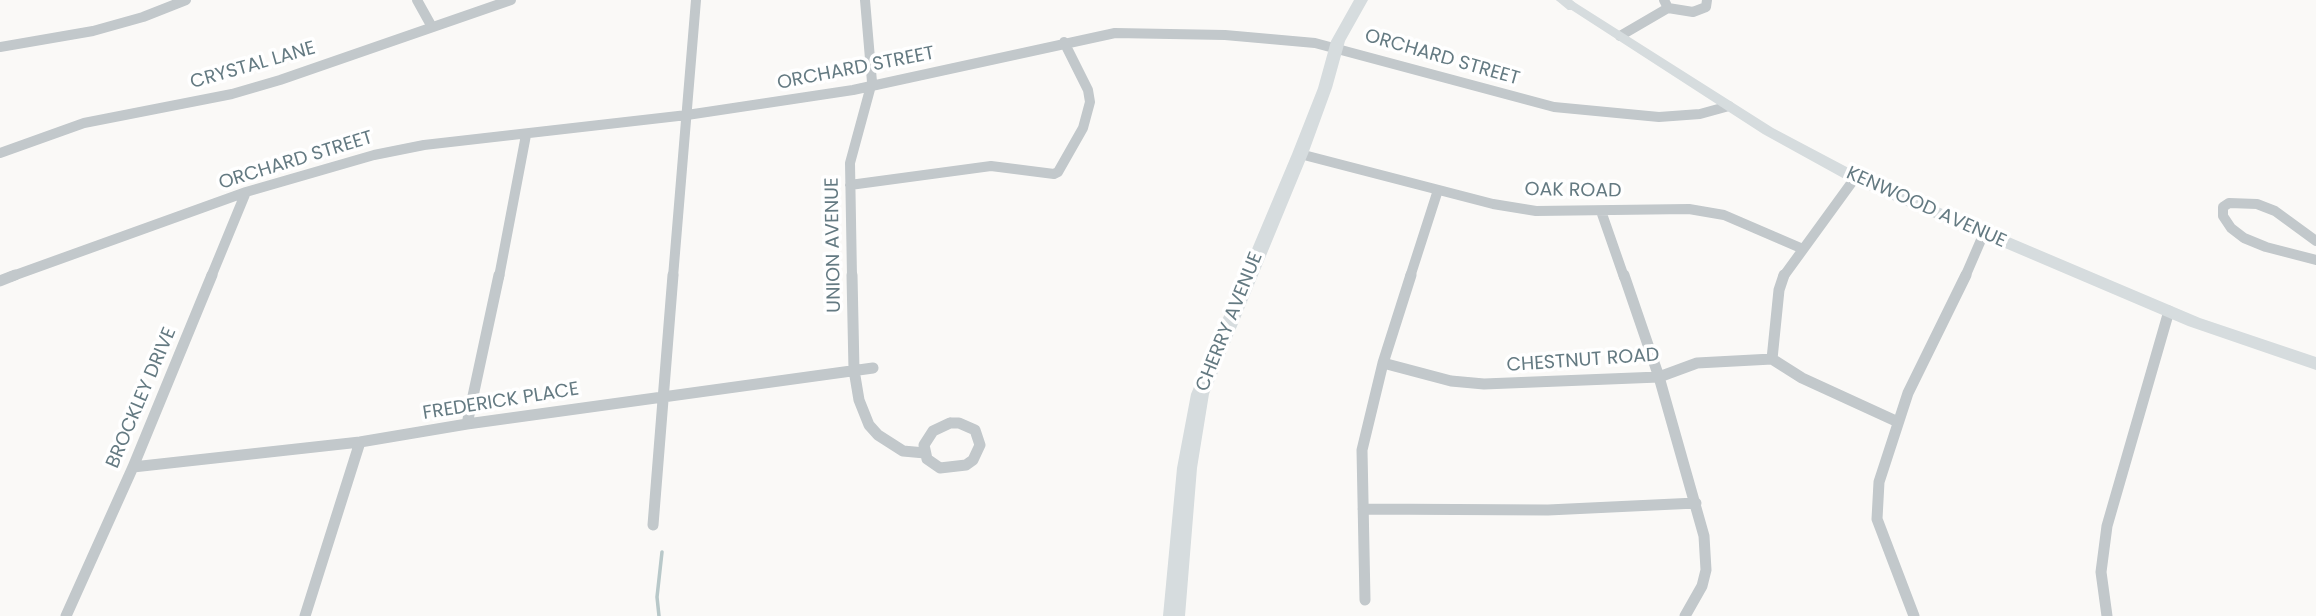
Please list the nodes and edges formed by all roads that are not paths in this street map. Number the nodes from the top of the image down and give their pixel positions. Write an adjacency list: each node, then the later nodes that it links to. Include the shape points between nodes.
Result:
1 (186, 0): 15 (street, via 93,31)
2 (417, 0): 11 (street)
3 (511, 0): 11 (street, CRYSTAL LANE)
4 (696, 0): 18 (street)
5 (865, 0): 16 (street, UNION AVENUE)
6 (1351, 0): 14 (main road, CHERRY AVENUE)
7 (1361, 0): 14 (main road, CHERRY AVENUE)
8 (1707, 0): 10 (street, via 1706,7 1697,12)
9 (1566, 2): 12 (main road, KENWOOD AVENUE)
10 (1666, 4): 12 (street)
11 (432, 27): 20 (street, CRYSTAL LANE, via 244,90 84,123)
12 (1620, 36): 17 (main road, KENWOOD AVENUE)
13 (1063, 42): 14 (street, ORCHARD STREET, via 1115,33 1149,33); 16 (street, ORCHARD STREET); 23 (street, via 1090,102 1060,170 1054,174 991,166)
14 (1337, 44): 17 (street, ORCHARD STREET, via 1554,107 1659,117); 21 (main road, CHERRY AVENUE)
15 (0, 47)
16 (870, 87): 18 (street, ORCHARD STREET); 23 (street, UNION AVENUE, via 853,147)
17 (1729, 106): 22 (main road, KENWOOD AVENUE)
18 (687, 115): 19 (street, ORCHARD STREET); 39 (street)
19 (526, 135): 25 (street, ORCHARD STREET, via 374,155); 41 (street)
20 (0, 153)
21 (1300, 154): 24 (street, OAK ROAD); 51 (main road, CHERRY AVENUE, via 1200,394 1187,468)
22 (1855, 178): 27 (main road, KENWOOD AVENUE); 29 (street)
23 (850, 185): 37 (street, UNION AVENUE)
24 (1438, 190): 26 (street, OAK ROAD, via 1536,211); 34 (street)
25 (246, 192): 31 (street, ORCHARD STREET); 44 (street, BROCKLEY DRIVE)
26 (1601, 211): 29 (street, OAK ROAD, via 1689,208 1724,215); 38 (street)
27 (1984, 233): 32 (main road, KENWOOD AVENUE); 40 (street)
28 (2316, 241): 30 (street, via 2275,211 2257,204 2223,207 2231,228 2244,237)
29 (1803, 249): 33 (street, via 1779,290)
30 (2316, 260)
31 (0, 281)
32 (2169, 311): 35 (main road, KENWOOD AVENUE); 54 (street, via 2107,526 2101,572)
33 (1772, 359): 38 (street, CHESTNUT ROAD, via 1697,363); 40 (street, via 1802,378)
34 (1382, 363): 38 (street, CHESTNUT ROAD, via 1451,381 1484,384); 46 (street, via 1362,450)
35 (2316, 364)
36 (873, 368): 37 (street, FREDERICK PLACE)
37 (854, 370): 39 (street, FREDERICK PLACE); 43 (street, UNION AVENUE, via 869,425 903,451)
38 (1659, 377): 45 (street)
39 (662, 396): 41 (street, FREDERICK PLACE); 47 (street)
40 (1898, 422): 53 (street, via 1878,482 1877,519)
41 (467, 424): 42 (street, FREDERICK PLACE)
42 (360, 442): 44 (street, FREDERICK PLACE); 50 (street)
43 (925, 453): 43 (street, UNION AVENUE, via 933,465 956,469 973,460 979,437 959,423 941,426 927,438)
44 (133, 467): 49 (street, BROCKLEY DRIVE)
45 (1696, 503): 46 (street, via 1548,510); 52 (street, via 1706,570)
46 (1363, 509): 48 (street)
47 (653, 525)
48 (1366, 600)
49 (66, 616)
50 (305, 616)
51 (1174, 616)
52 (1685, 616)
53 (1914, 616)
54 (2107, 616)

